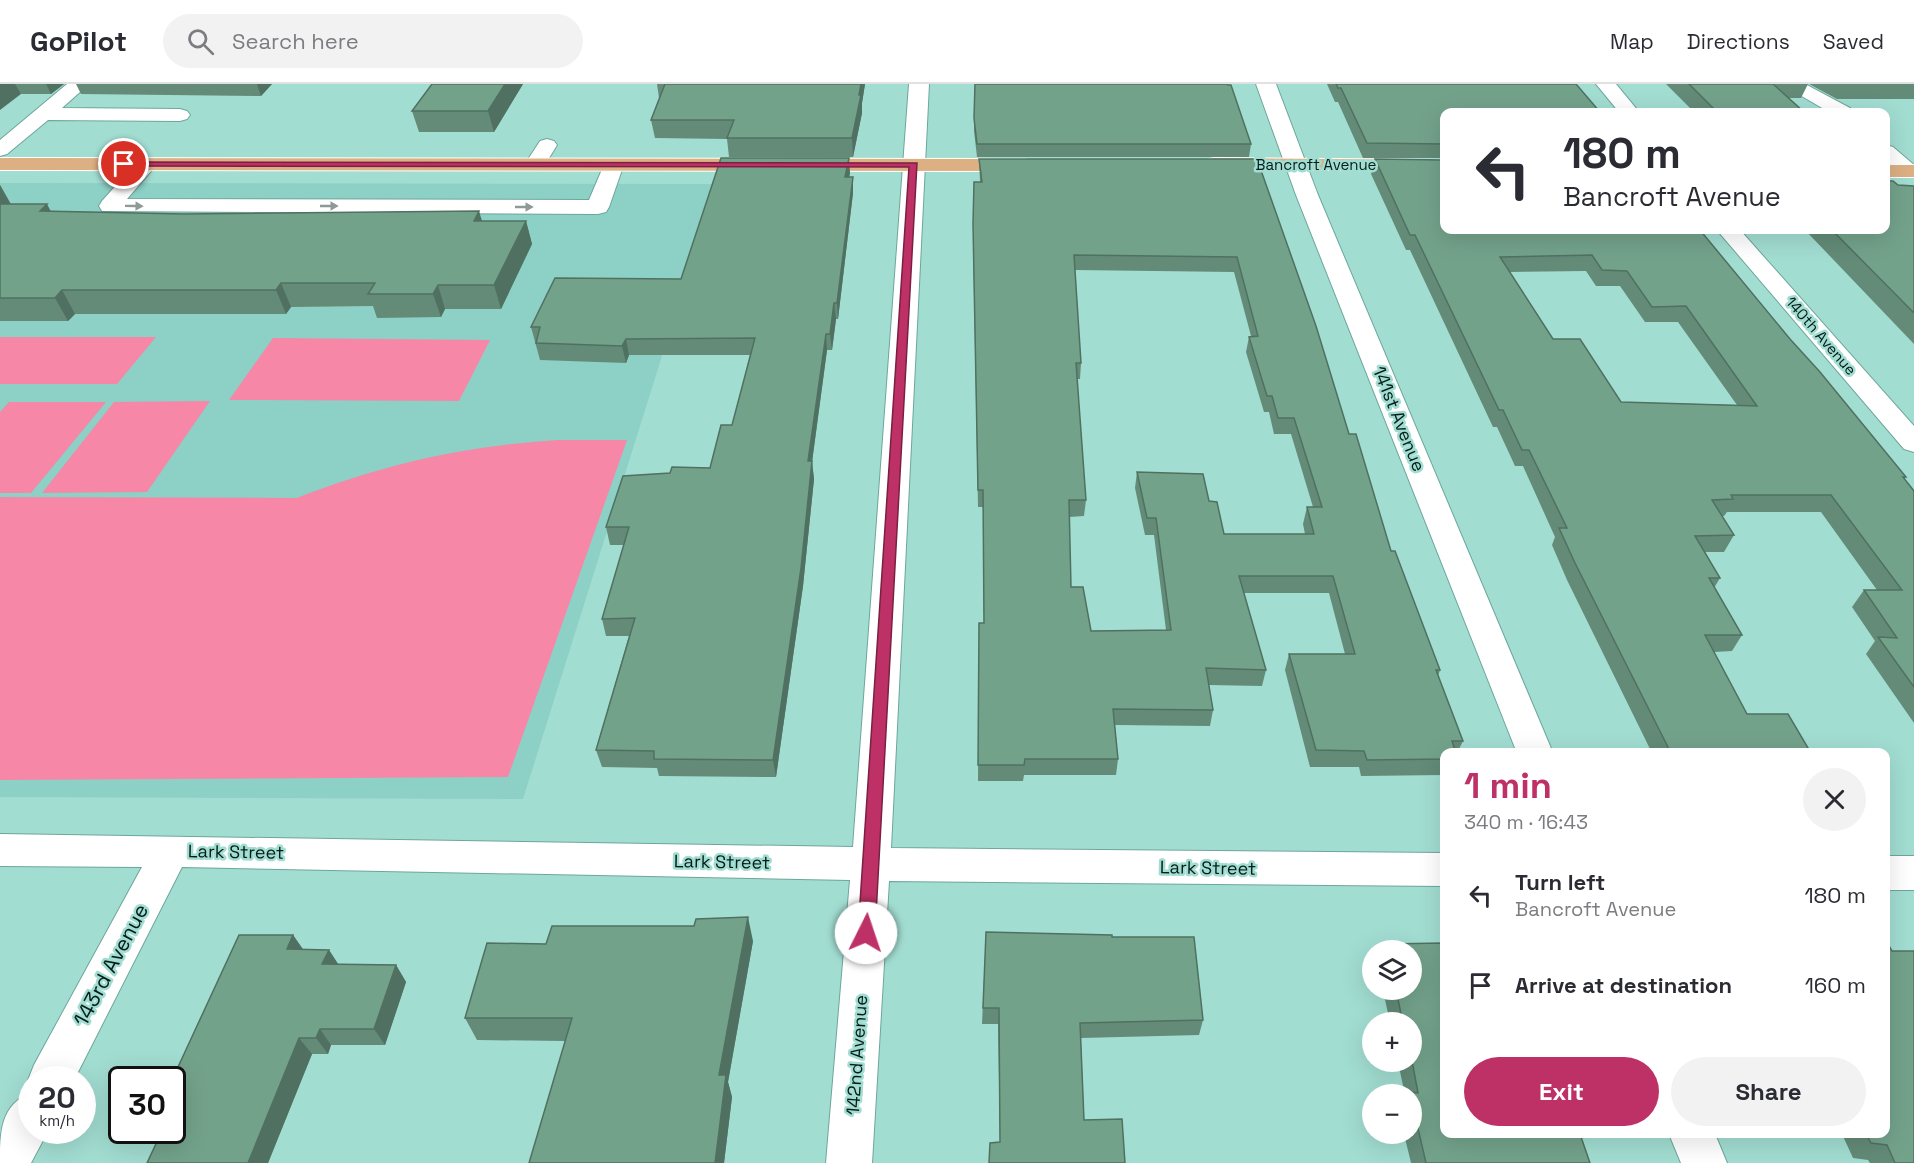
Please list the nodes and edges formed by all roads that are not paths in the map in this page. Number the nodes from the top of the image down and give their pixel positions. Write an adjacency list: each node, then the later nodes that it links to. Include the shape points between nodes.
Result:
1 (79, 84): 8 (street)
2 (919, 84): 19 (street, 142nd Avenue)
3 (1266, 84): 18 (street, 141st Avenue)
4 (1606, 84): 6 (street)
5 (1791, 84): 7 (street)
6 (1626, 108)
7 (1836, 108)
8 (47, 110): 9 (street); 11 (street)
9 (180, 115)
10 (547, 145): 15 (street)
11 (0, 150)
12 (1890, 154): 23 (street)
13 (0, 164): 14 (main road)
14 (146, 164): 15 (main road); 16 (street, one-way to 16, via 110,206 598,207)
15 (536, 164): 16 (main road)
16 (613, 164): 19 (main road)
17 (1196, 164): 18 (main road, Bancroft Avenue)
18 (1295, 164): 21 (main road, Bancroft Avenue); 26 (street, 141st Avenue)
19 (914, 165): 20 (main road); 29 (street, 142nd Avenue)
20 (1045, 165)
21 (1440, 166)
22 (1890, 171): 23 (main road)
23 (1911, 171)
24 (1732, 234): 25 (street, 140th Avenue)
25 (1914, 442)
26 (1533, 748)
27 (0, 850): 28 (street, Lark Street)
28 (171, 850): 29 (street, Lark Street); 33 (street, 143rd Avenue)
29 (871, 864): 30 (street, Lark Street); 37 (street, 142nd Avenue)
30 (1440, 870)
31 (1890, 873): 32 (street)
32 (1914, 873)
33 (57, 1066)
34 (1694, 1138): 38 (street)
35 (18, 1140): 36 (street)
36 (6, 1163)
37 (849, 1163)
38 (1704, 1163)

